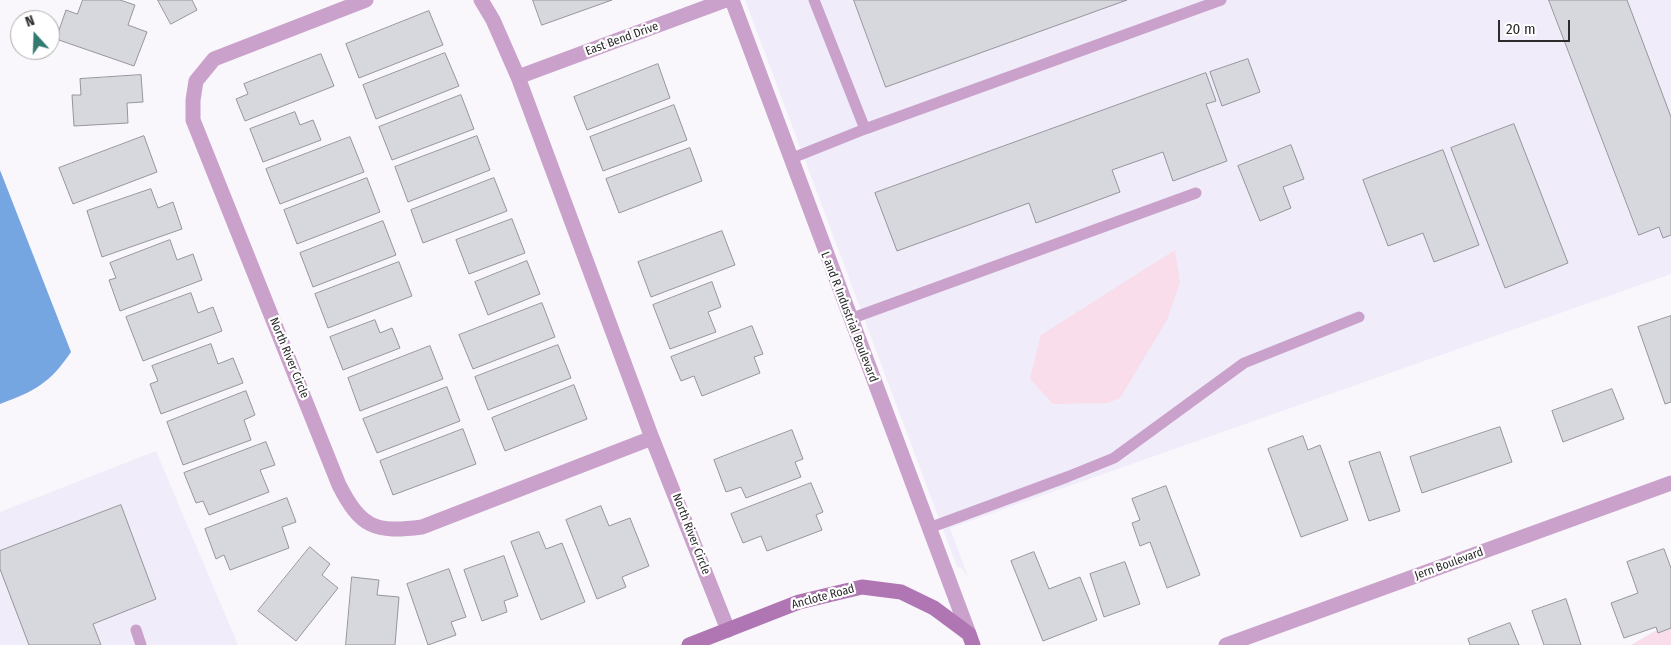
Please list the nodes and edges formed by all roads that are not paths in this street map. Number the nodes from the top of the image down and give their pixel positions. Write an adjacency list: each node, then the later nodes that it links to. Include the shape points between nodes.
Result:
1 (366, 0): 13 (street, North River Circle, via 214,59 196,81 193,100 193,120 339,485 352,510 372,526 392,531 422,527)
2 (481, 0): 7 (street, North River Circle)
3 (726, 0): 7 (street, East Bend Drive)
4 (732, 0): 9 (street, L and R Industrial Boulevard)
5 (814, 0): 8 (lane)
6 (1221, 0): 8 (lane)
7 (518, 77): 13 (street, North River Circle)
8 (865, 129): 9 (lane)
9 (790, 159): 12 (street, L and R Industrial Boulevard)
10 (1196, 193): 12 (lane)
11 (1358, 317): 15 (lane, via 1244,363 1114,458)
12 (850, 319): 15 (street, L and R Industrial Boulevard)
13 (652, 438): 17 (street, North River Circle)
14 (1671, 483): 21 (street, Jern Boulevard)
15 (928, 528): 18 (street, L and R Industrial Boulevard)
16 (136, 630): 19 (lane)
17 (728, 630): 18 (street, Anclote Road, via 799,602 862,587 902,592 934,608); 20 (street, Anclote Road)
18 (971, 640)
19 (141, 645)
20 (689, 645)
21 (1226, 645)

